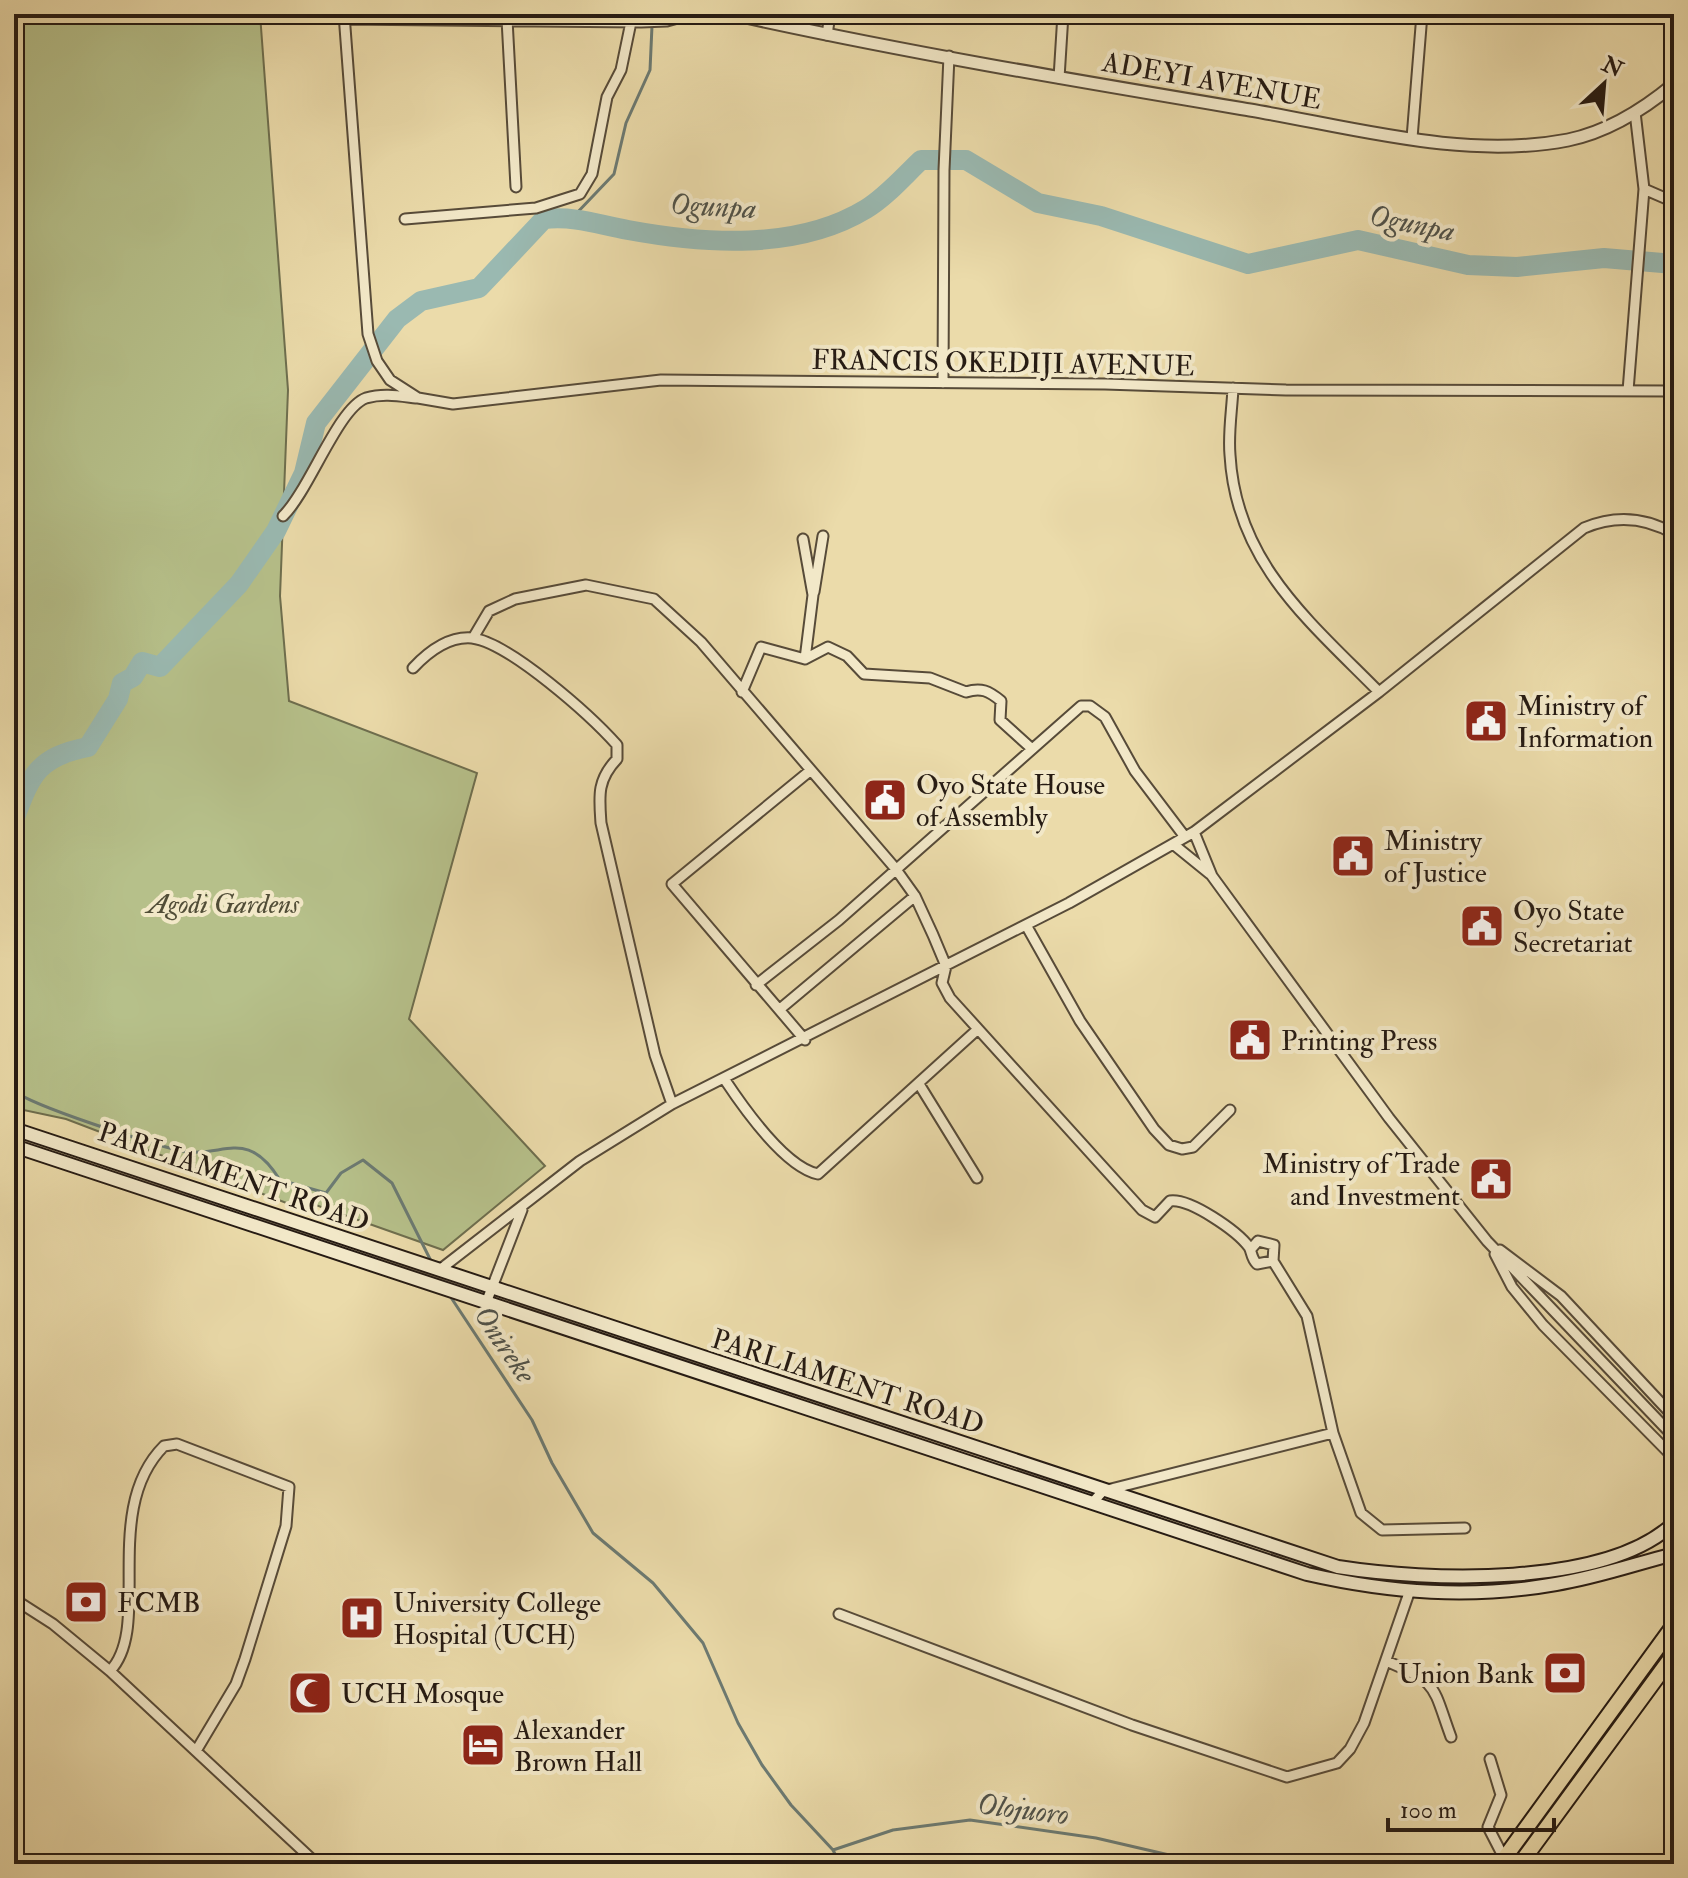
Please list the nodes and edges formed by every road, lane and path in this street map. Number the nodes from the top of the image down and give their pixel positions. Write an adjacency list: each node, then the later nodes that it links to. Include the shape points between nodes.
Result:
1 (692, 14): 9 (street)
2 (707, 14): 3 (street)
3 (732, 14): 10 (street, ADEYI AVENUE)
4 (830, 14): 10 (street)
5 (1063, 14): 12 (street)
6 (1422, 14): 15 (street)
7 (344, 16): 8 (street); 24 (street, FRANCIS OKEDIJI AVENUE, via 368,334 390,380)
8 (507, 19): 9 (street); 16 (street)
9 (636, 22): 19 (street, via 607,97 592,174 580,194 536,208)
10 (827, 35): 11 (street, ADEYI AVENUE)
11 (949, 56): 12 (street, ADEYI AVENUE); 20 (street)
12 (1059, 78): 15 (street, ADEYI AVENUE)
13 (1674, 84): 14 (street, ADEYI AVENUE)
14 (1635, 112): 15 (street, ADEYI AVENUE, via 1568,140 1495,146); 17 (street)
15 (1412, 138)
16 (516, 187)
17 (1644, 189): 18 (street); 22 (street)
18 (1674, 202)
19 (405, 219)
20 (943, 383): 21 (street, FRANCIS OKEDIJI AVENUE); 24 (street, FRANCIS OKEDIJI AVENUE, via 661,380 453,404)
21 (1233, 388): 22 (street, FRANCIS OKEDIJI AVENUE); 34 (street, via 1230,456 1240,513 1257,557 1289,600)
22 (1628, 391): 23 (street, FRANCIS OKEDIJI AVENUE)
23 (1674, 391)
24 (418, 398): 25 (street, via 362,399 339,425 295,505)
25 (283, 516)
26 (1674, 534): 34 (street, via 1647,521 1624,519 1584,528)
27 (823, 536): 29 (street)
28 (803, 539): 29 (street)
29 (813, 595): 31 (street)
30 (473, 638): 32 (street, via 428,652); 33 (street, via 489,611 500,604 586,585 620,590 654,599 701,642); 50 (street, via 541,676 617,745 617,759 598,789 601,823 655,1055)
31 (805, 659): 33 (street, via 761,647); 35 (street, via 828,647 847,656 864,674 905,674 966,692 989,691 1001,701 1000,720)
32 (413, 668)
33 (742, 692): 36 (street)
34 (1379, 692): 37 (street)
35 (1031, 748): 37 (street, via 1081,706 1090,706 1105,717 1135,771); 39 (street)
36 (811, 770): 39 (street); 44 (street, via 672,884)
37 (1189, 834): 38 (street); 40 (street)
38 (1173, 844): 40 (street); 42 (street)
39 (895, 868): 41 (street); 44 (street)
40 (1212, 876): 56 (street, via 1380,1106)
41 (915, 896): 43 (street); 45 (street)
42 (1026, 925): 43 (street); 51 (street, via 1080,1021 1161,1138 1182,1149 1193,1147)
43 (946, 966): 46 (street, via 946,991); 47 (street)
44 (756, 985): 45 (street)
45 (780, 1009): 47 (street)
46 (978, 1029): 49 (street); 57 (street, via 1146,1214 1160,1215 1170,1201 1179,1200 1208,1214)
47 (805, 1040): 48 (street)
48 (725, 1080): 49 (street, via 776,1144 818,1174); 50 (street)
49 (919, 1084): 54 (street)
50 (672, 1104): 55 (street, via 580,1161)
51 (1230, 1110)
52 (14, 1129): 59 (main road, PARLIAMENT ROAD)
53 (14, 1146): 61 (main road, PARLIAMENT ROAD)
54 (977, 1178)
55 (524, 1207): 59 (street); 60 (street)
56 (1487, 1241): 62 (street, via 1561,1296); 64 (street); 65 (street, via 1524,1304)
57 (1251, 1249): 58 (street, via 1257,1264); 58 (street, via 1258,1241 1270,1241 1276,1250)
58 (1273, 1261): 63 (street, via 1307,1316)
59 (437, 1269): 60 (main road, PARLIAMENT ROAD)
60 (491, 1287): 61 (street); 66 (main road, PARLIAMENT ROAD)
61 (486, 1303): 67 (main road, PARLIAMENT ROAD)
62 (1674, 1417)
63 (1333, 1433): 66 (street); 69 (street, via 1361,1513 1370,1522 1382,1530)
64 (1674, 1437)
65 (1674, 1458)
66 (1103, 1491): 67 (street); 68 (main road, PARLIAMENT ROAD, via 1338,1567 1431,1578 1517,1575 1593,1560 1651,1541)
67 (1093, 1502): 71 (main road, PARLIAMENT ROAD, via 1307,1574)
68 (1674, 1523)
69 (1465, 1528)
70 (1674, 1554): 71 (main road, PARLIAMENT ROAD, via 1559,1584)
71 (1409, 1593): 76 (street)
72 (14, 1599): 77 (street)
73 (839, 1614): 76 (street, via 1132,1725 1287,1777 1337,1763 1350,1749)
74 (1674, 1625): 81 (highway)
75 (1674, 1654): 83 (highway)
76 (1386, 1661): 78 (street, via 1432,1685)
77 (110, 1671): 79 (street); 79 (street, via 119,1662 126,1630 134,1498 158,1452 177,1444 289,1487 286,1526 245,1659)
78 (1451, 1737)
79 (196, 1751): 82 (street)
80 (1490, 1759): 81 (street, via 1501,1795 1488,1827)
81 (1502, 1861)
82 (317, 1864)
83 (1520, 1864)

